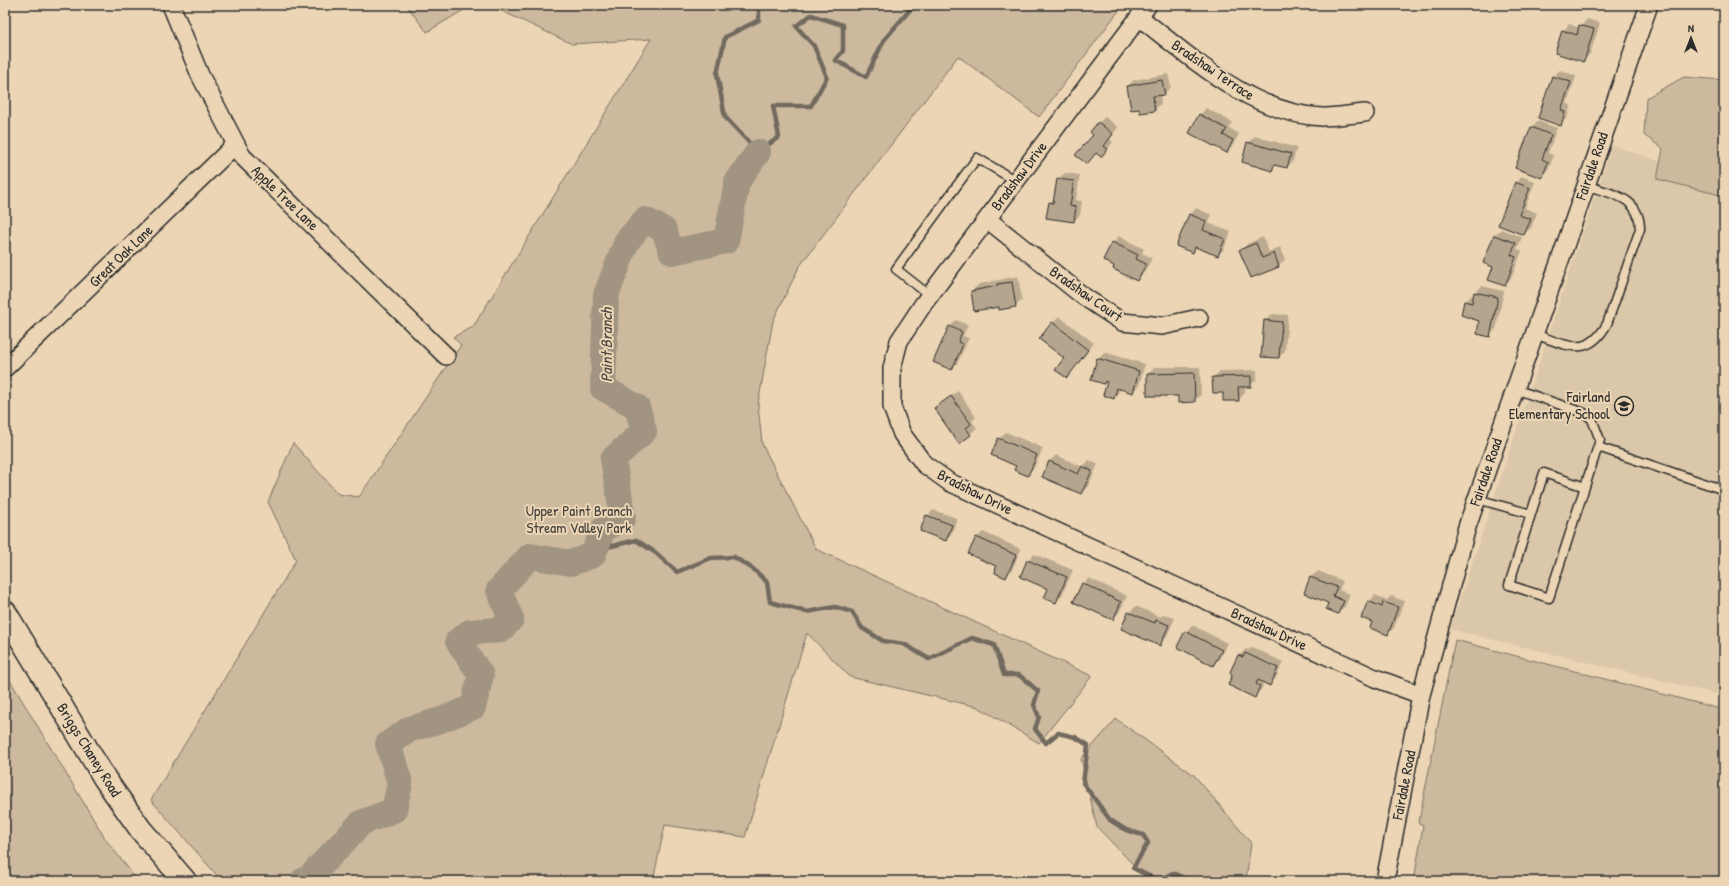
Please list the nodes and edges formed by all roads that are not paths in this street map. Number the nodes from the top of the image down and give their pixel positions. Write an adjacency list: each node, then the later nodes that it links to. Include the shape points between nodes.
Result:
1 (171, 5): 5 (street, Apple Tree Lane, via 200,75)
2 (1648, 5): 7 (street, Fairdale Road)
3 (1144, 11): 4 (street, Bradshaw Terrace, via 1215,75 1256,100 1281,109 1322,117); 6 (street, Bradshaw Drive)
4 (1365, 113)
5 (236, 144): 12 (street, Apple Tree Lane, via 242,156); 13 (street, Great Oak Lane)
6 (1016, 181): 8 (street, Bradshaw Drive); 9 (lane, via 978,158 896,269)
7 (1585, 185): 11 (street, Fairdale Road); 11 (lane, via 1629,201 1640,218 1640,229 1607,324 1593,343 1583,347 1576,346)
8 (987, 219): 9 (street, Bradshaw Drive); 10 (street, Bradshaw Court, via 1083,296 1122,322 1162,326)
9 (929, 295): 21 (street, Bradshaw Drive, via 899,341 892,368 892,407 902,434 924,464 949,482 1375,678)
10 (1200, 318)
11 (1534, 334): 14 (street, Fairdale Road)
12 (446, 356)
13 (5, 368)
14 (1515, 389): 15 (lane, via 1584,413 1592,419 1600,440); 18 (street, Fairdale Road)
15 (1598, 446): 16 (lane); 17 (lane)
16 (1585, 487): 19 (lane, via 1544,473); 19 (lane, via 1549,598 1508,585)
17 (1724, 490)
18 (1477, 499): 19 (lane); 21 (street, Fairdale Road)
19 (1531, 514)
20 (5, 612): 22 (main road, Briggs Chaney Road, via 105,779 141,830)
21 (1421, 695): 23 (street, Fairdale Road)
22 (185, 881)
23 (1385, 881)

